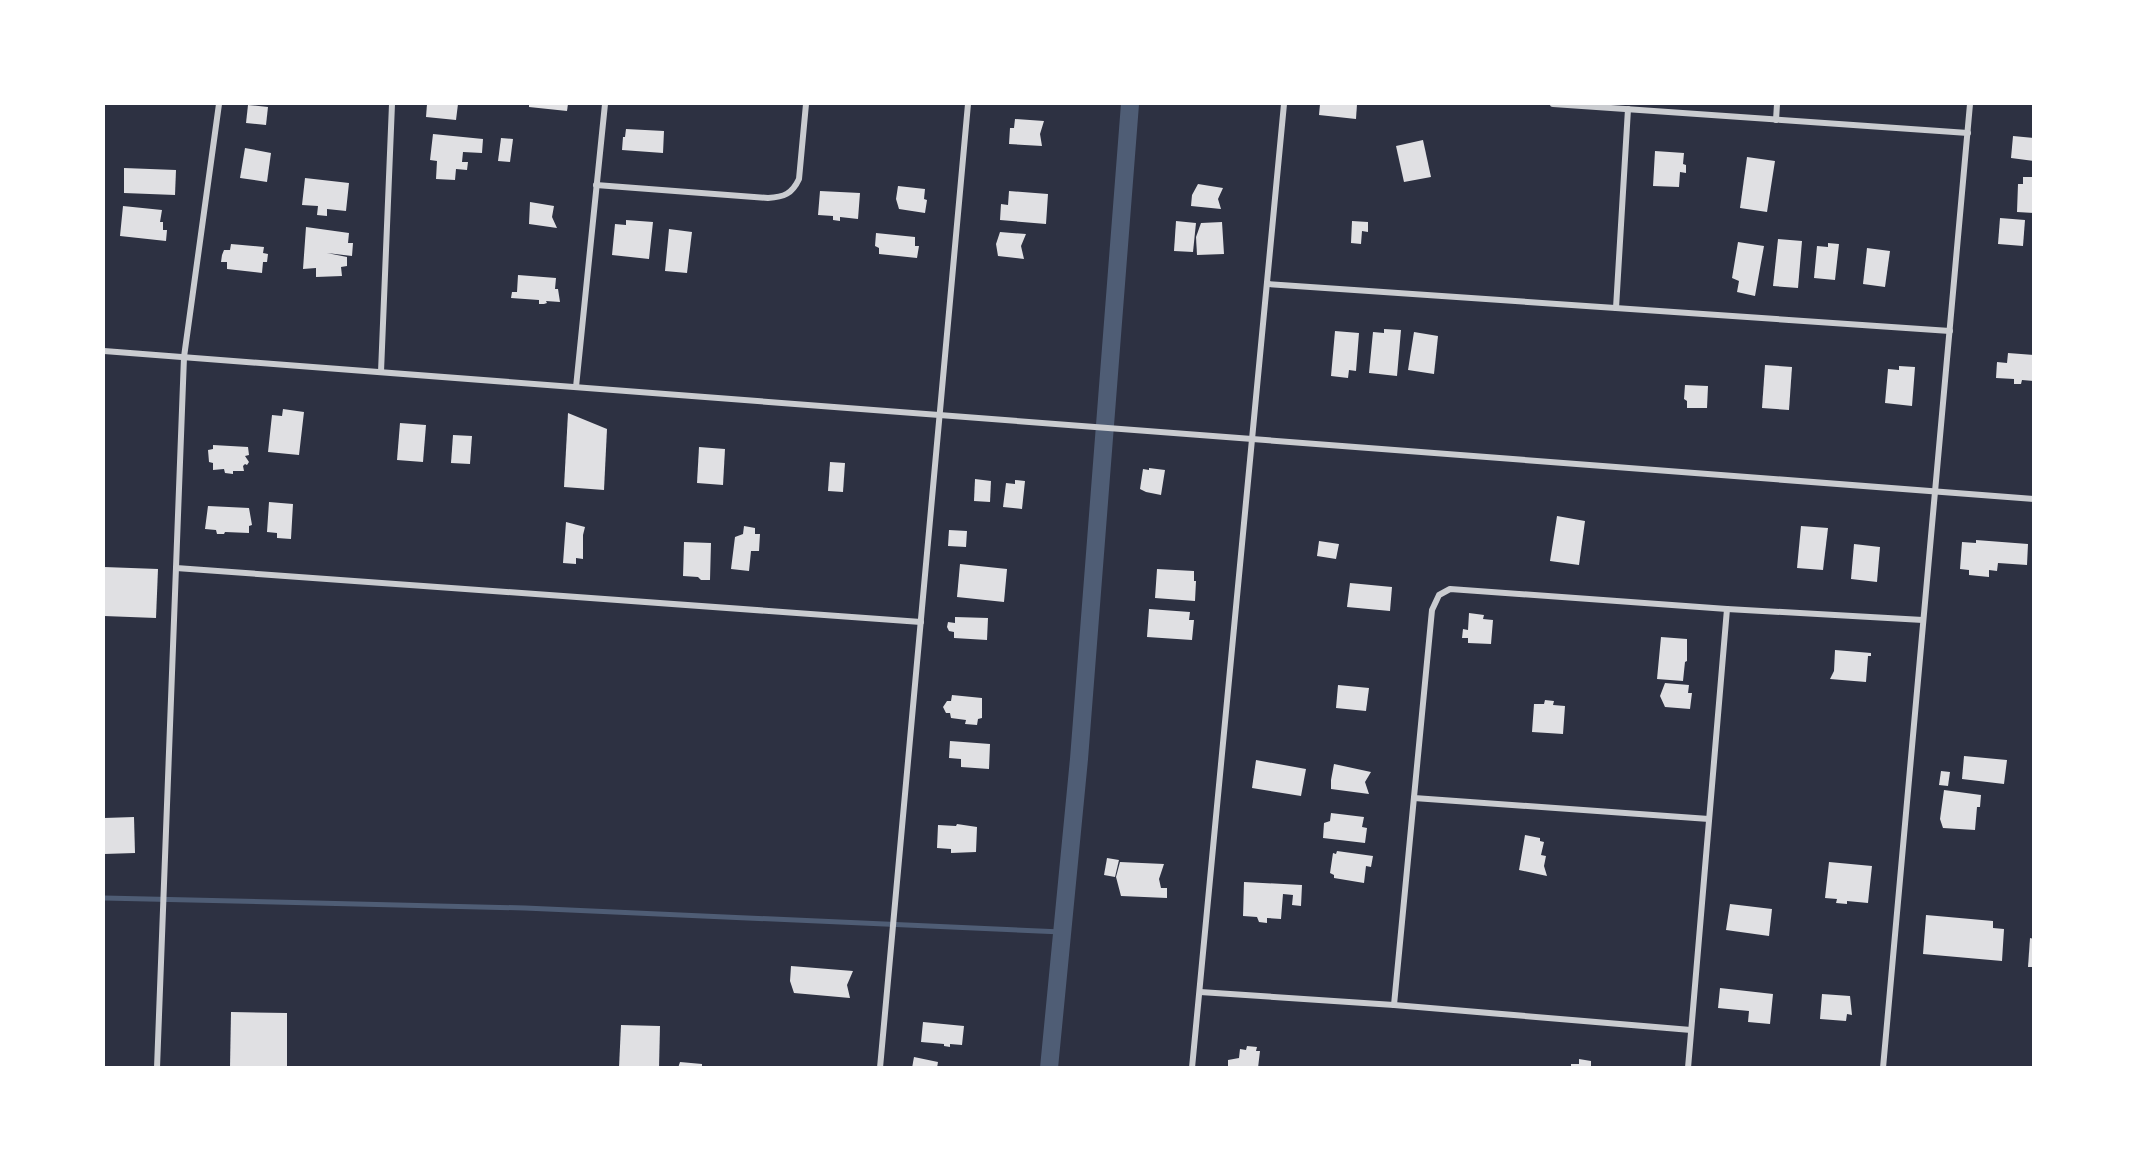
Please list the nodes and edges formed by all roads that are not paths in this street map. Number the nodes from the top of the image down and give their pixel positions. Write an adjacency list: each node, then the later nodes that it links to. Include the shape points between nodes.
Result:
1 (219, 104): 18 (street)
2 (392, 104): 19 (street)
3 (605, 104): 13 (street)
4 (806, 104): 13 (street, via 799,179 787,195 768,198)
5 (969, 104): 21 (street)
6 (1284, 104): 14 (street)
7 (1553, 104): 10 (street)
8 (1777, 104): 11 (street)
9 (1970, 104): 12 (street)
10 (1628, 109): 11 (street); 15 (street)
11 (1776, 120): 12 (street)
12 (1968, 134): 16 (street)
13 (596, 185): 20 (street)
14 (1267, 284): 15 (street); 22 (street)
15 (1616, 308): 16 (street)
16 (1950, 331): 23 (street)
17 (104, 351): 18 (street)
18 (184, 357): 19 (street); 25 (street)
19 (381, 372): 20 (street)
20 (576, 387): 21 (street)
21 (940, 417): 22 (street); 28 (street)
22 (1252, 440): 23 (street); 31 (street)
23 (1935, 492): 24 (street); 27 (street)
24 (2034, 499)
25 (176, 568): 28 (street); 34 (street)
26 (1727, 609): 27 (street); 29 (street, via 1450,589 1439,595 1432,610); 30 (street)
27 (1923, 620): 38 (street)
28 (921, 622): 35 (street)
29 (1414, 798): 30 (street); 32 (street)
30 (1709, 819): 33 (street)
31 (1200, 992): 32 (street); 36 (street)
32 (1394, 1005): 33 (street)
33 (1691, 1030): 37 (street)
34 (157, 1068)
35 (880, 1068)
36 (1192, 1068)
37 (1688, 1068)
38 (1883, 1068)

